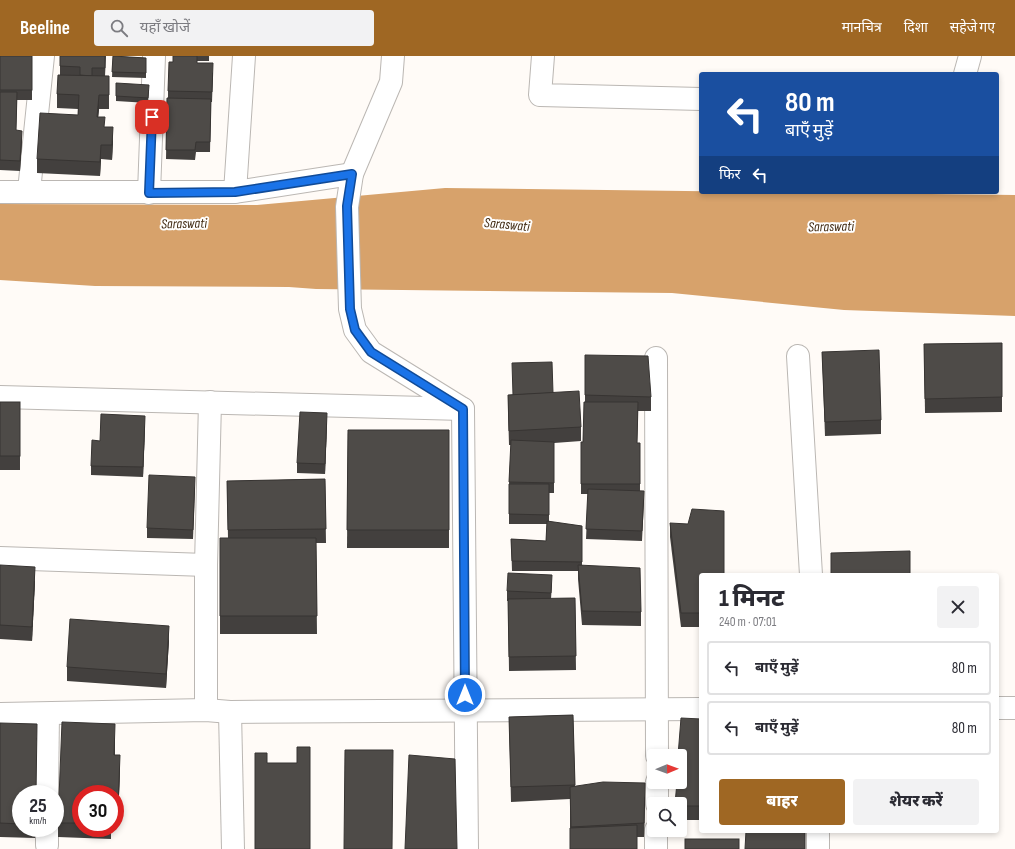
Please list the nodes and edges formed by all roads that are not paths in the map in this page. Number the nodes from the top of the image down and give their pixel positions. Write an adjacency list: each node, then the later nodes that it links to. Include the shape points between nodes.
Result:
1 (43, 56): 10 (street)
2 (154, 56): 13 (street)
3 (244, 56): 12 (street)
4 (393, 56): 9 (street, via 390,82)
5 (543, 56): 8 (street, via 540,96)
6 (970, 56): 7 (street)
7 (966, 72)
8 (699, 99)
9 (352, 174): 12 (street); 18 (street, via 347,206 350,309 355,330 371,352)
10 (29, 191): 11 (street); 13 (street)
11 (0, 192)
12 (235, 192): 13 (street)
13 (149, 193)
14 (798, 356): 21 (street)
15 (656, 358): 24 (street)
16 (0, 397): 17 (street)
17 (210, 402): 18 (street); 20 (street)
18 (463, 409): 27 (street)
19 (0, 558): 20 (street)
20 (206, 565): 26 (street)
21 (811, 573)
22 (999, 708): 23 (street)
23 (1015, 708)
24 (657, 709): 25 (street); 27 (street); 31 (street)
25 (699, 709)
26 (206, 710): 28 (street); 30 (street)
27 (466, 711): 28 (street); 36 (street)
28 (230, 712): 35 (street)
29 (0, 714): 30 (street)
30 (48, 714): 32 (street)
31 (657, 749)
32 (47, 785)
33 (818, 833): 38 (street)
34 (656, 837): 37 (street)
35 (232, 849)
36 (466, 849)
37 (656, 849)
38 (818, 849)

